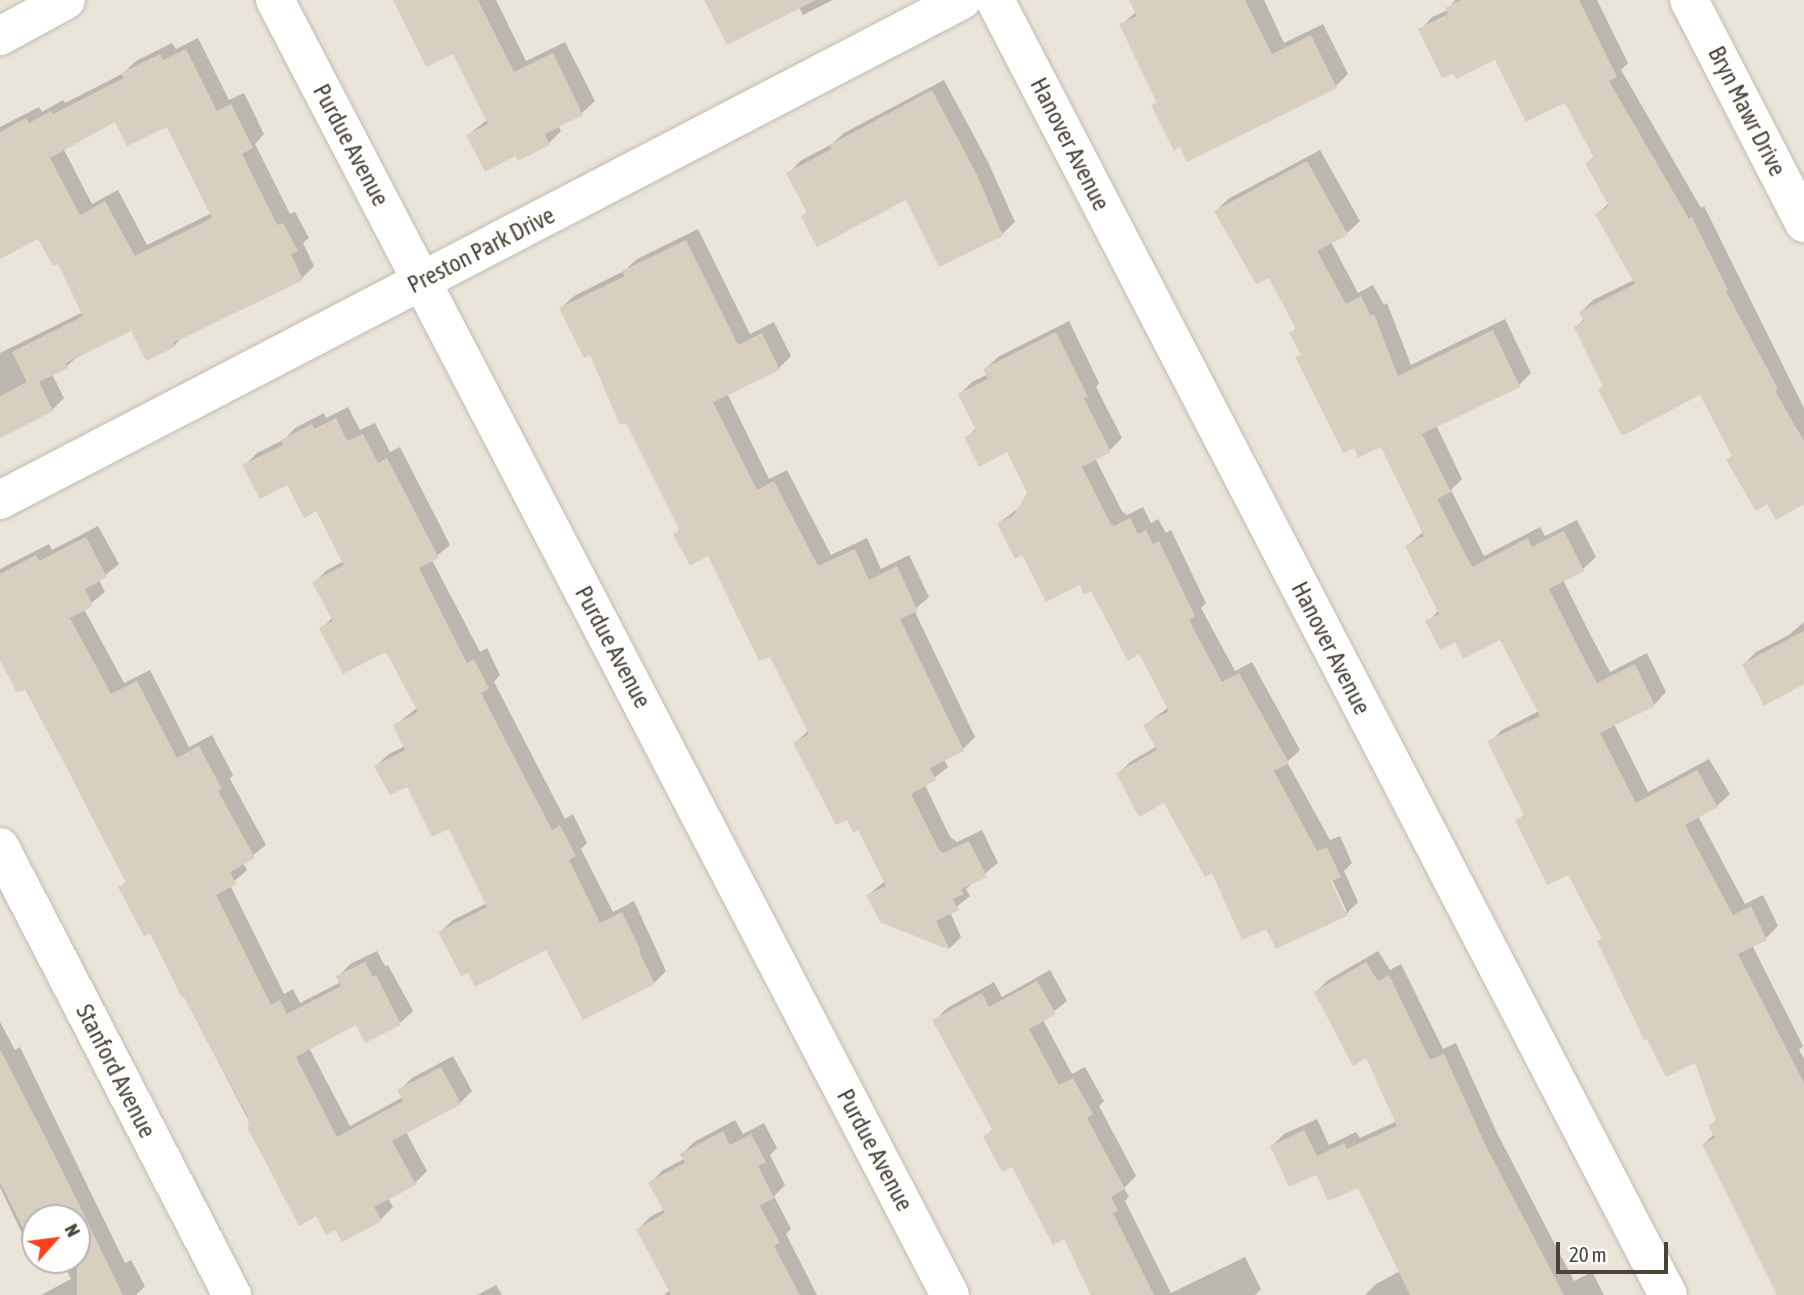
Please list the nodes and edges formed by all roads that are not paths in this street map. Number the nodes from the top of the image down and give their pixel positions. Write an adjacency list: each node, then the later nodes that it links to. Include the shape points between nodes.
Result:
1 (66, 0): 6 (street)
2 (275, 0): 8 (street, Purdue Avenue)
3 (962, 0): 8 (street, Preston Park Drive)
4 (995, 0): 13 (street, Hanover Avenue)
5 (1689, 0): 7 (street, Bryn Mawr Drive)
6 (0, 36)
7 (1804, 223)
8 (421, 280): 9 (street, Preston Park Drive); 12 (street, Purdue Avenue)
9 (0, 500)
10 (0, 847): 11 (street, Stanford Avenue)
11 (232, 1295)
12 (950, 1295)
13 (1668, 1295)

